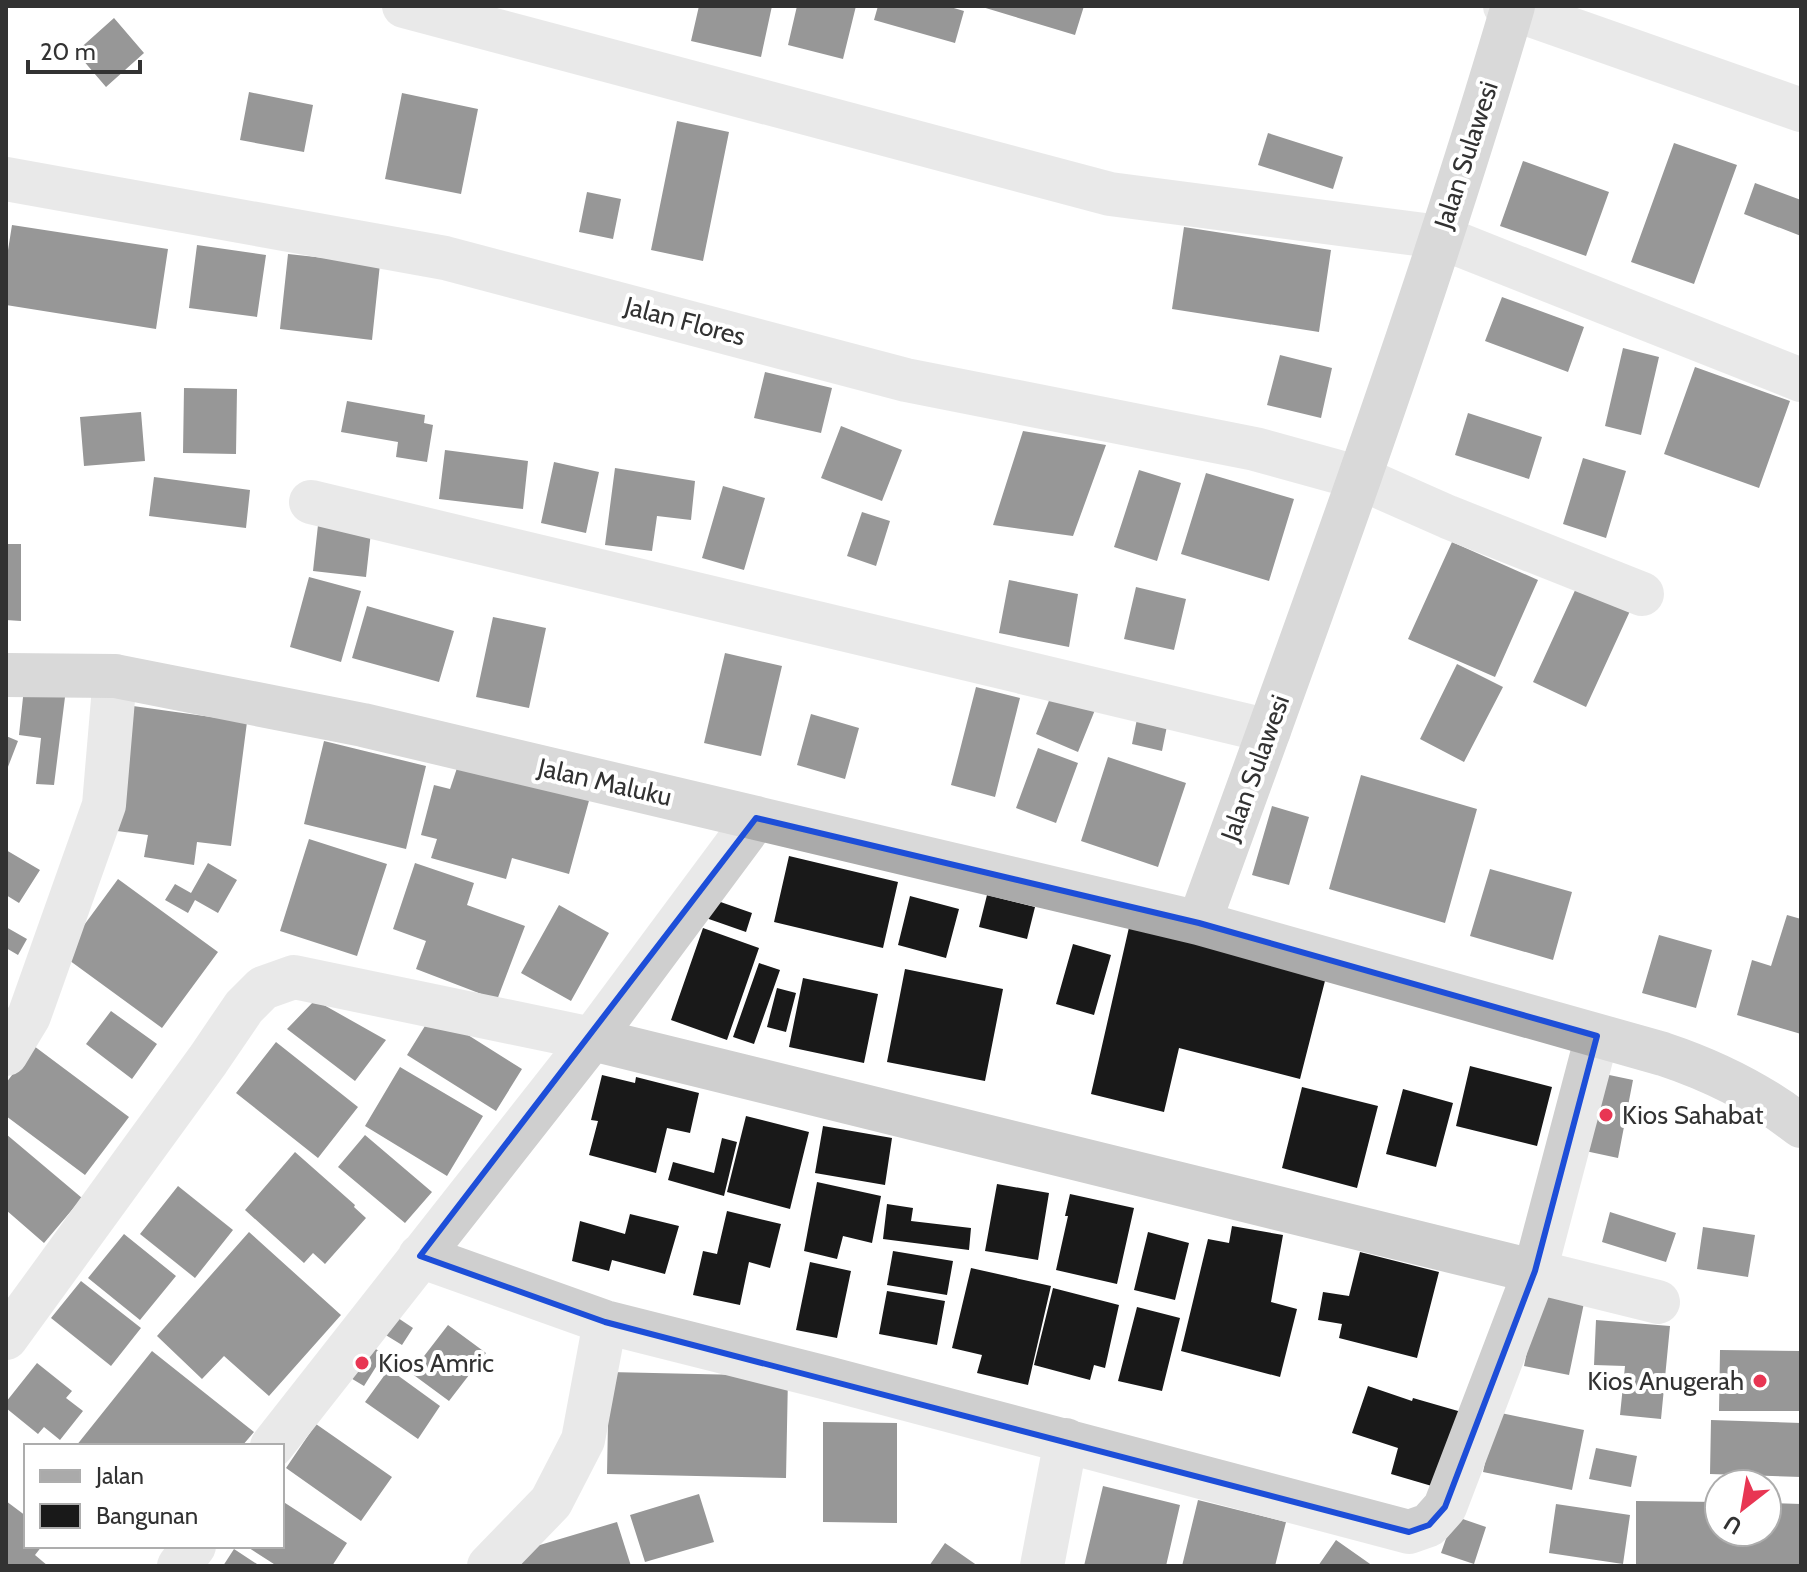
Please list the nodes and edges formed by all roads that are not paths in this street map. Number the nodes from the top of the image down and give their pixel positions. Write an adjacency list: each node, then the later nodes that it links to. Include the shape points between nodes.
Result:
1 (414, 7): 5 (street, via 1110,194)
2 (1510, 7): 3 (street); 5 (main road, Jalan Sulawesi)
3 (1801, 110)
4 (6, 179): 7 (street, Jalan Flores, via 445,258 906,380 1255,449)
5 (1440, 237): 6 (street); 7 (main road, Jalan Sulawesi)
6 (1801, 380)
7 (1360, 478): 9 (street, Jalan Flores); 12 (main road, Jalan Sulawesi)
8 (311, 502): 12 (street)
9 (1642, 594)
10 (6, 675): 11 (main road, Jalan Maluku)
11 (115, 676): 13 (main road, Jalan Maluku, via 363,725); 17 (street, via 104,805 29,1016)
12 (1269, 731): 14 (main road, Jalan Sulawesi)
13 (756, 818): 14 (main road, Jalan Maluku); 16 (street)
14 (1199, 923): 15 (main road)
15 (1597, 1036): 18 (main road, via 1704,1068 1753,1091); 20 (street)
16 (592, 1039): 19 (street); 20 (street); 23 (street, via 294,977 263,988 244,1007)
17 (6, 1054)
18 (1801, 1126)
19 (420, 1256): 22 (street); 25 (street)
20 (1535, 1271): 21 (street); 24 (street, via 1445,1507 1429,1525 1409,1532)
21 (1658, 1302)
22 (605, 1322): 24 (street); 28 (street, via 583,1440 551,1502)
23 (6, 1338)
24 (1066, 1440): 29 (street)
25 (274, 1444)
26 (192, 1548): 27 (street)
27 (179, 1566)
28 (489, 1566)
29 (1042, 1566)

